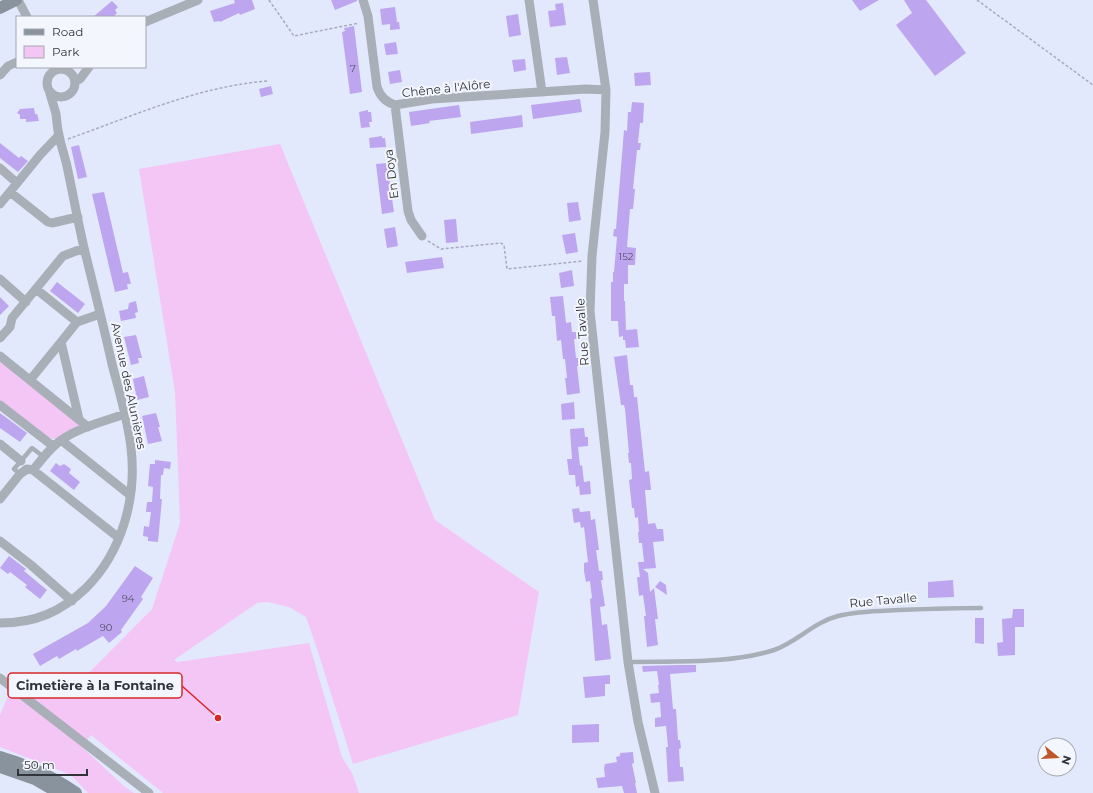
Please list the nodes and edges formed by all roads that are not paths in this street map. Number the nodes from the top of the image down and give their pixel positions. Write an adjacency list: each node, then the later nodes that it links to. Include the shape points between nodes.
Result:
1 (198, 0): 7 (street)
2 (363, 0): 18 (street, Chêne à l'Alôre, via 369,21 377,87 382,97)
3 (529, 0): 16 (street)
4 (593, 0): 15 (street, Rue Tavalle)
5 (11, 3): 6 (street)
6 (25, 16)
7 (146, 22)
8 (16, 62): 11 (street, via 8,66)
9 (46, 68): 12 (street, Avenue des Alunières)
10 (88, 68): 13 (street, via 80,79)
11 (0, 75)
12 (49, 76): 13 (street, via 59,69 64,70 69,72); 14 (street, Avenue des Alunières)
13 (74, 81): 17 (street, via 72,92)
14 (49, 90): 17 (street, via 57,96); 19 (street, Avenue des Alunières)
15 (606, 90): 16 (street, Chêne à l'Alôre); 57 (street, Rue Tavalle, via 605,132 592,260 590,311)
16 (542, 92): 18 (street, Chêne à l'Alôre, via 432,99)
17 (68, 95): 19 (street)
18 (395, 105): 26 (street, En Doya, via 408,211)
19 (55, 112): 20 (street, Avenue des Alunières)
20 (60, 138): 22 (street); 25 (street, Avenue des Alunières)
21 (0, 168): 22 (street)
22 (17, 183): 23 (street)
23 (10, 192): 24 (street); 25 (street, via 48,222)
24 (0, 204)
25 (78, 217): 27 (street, Avenue des Alunières)
26 (422, 236)
27 (84, 248): 29 (street, via 63,256); 31 (street, Avenue des Alunières)
28 (0, 279): 30 (street)
29 (36, 289): 30 (street); 32 (street)
30 (26, 302): 33 (street, via 12,318 10,327)
31 (100, 314): 32 (street); 38 (street, Avenue des Alunières)
32 (77, 322): 34 (street)
33 (0, 337)
34 (61, 342): 36 (street); 39 (street)
35 (0, 356): 36 (street)
36 (30, 380): 39 (street)
37 (0, 404): 43 (street)
38 (125, 414): 40 (street); 50 (street, Avenue des Alunières, via 132,460)
39 (79, 419): 40 (street)
40 (88, 427): 41 (street)
41 (61, 440): 43 (street); 50 (street)
42 (0, 444): 45 (street)
43 (53, 446): 44 (street)
44 (44, 457): 45 (lane, via 32,448); 46 (street)
45 (21, 461): 47 (lane, via 14,469)
46 (33, 470): 47 (street, via 28,469); 52 (street)
47 (20, 474): 49 (street)
48 (0, 482): 49 (street)
49 (8, 489): 51 (street)
50 (130, 495): 52 (street, Avenue des Alunières)
51 (0, 499)
52 (119, 538): 54 (street, Avenue des Alunières, via 100,572)
53 (0, 541): 54 (street)
54 (72, 601): 56 (street, Avenue des Alunières, via 44,616)
55 (981, 608): 57 (lane, Rue Tavalle, via 867,611 838,616 822,622 797,639 774,650 745,658)
56 (0, 623)
57 (628, 662): 64 (street, Rue Tavalle, via 638,722)
58 (0, 678): 63 (street)
59 (0, 757): 62 (main road, via 38,770)
60 (0, 767): 61 (main road, via 36,779)
61 (59, 793)
62 (76, 793)
63 (149, 793)
64 (655, 793)

